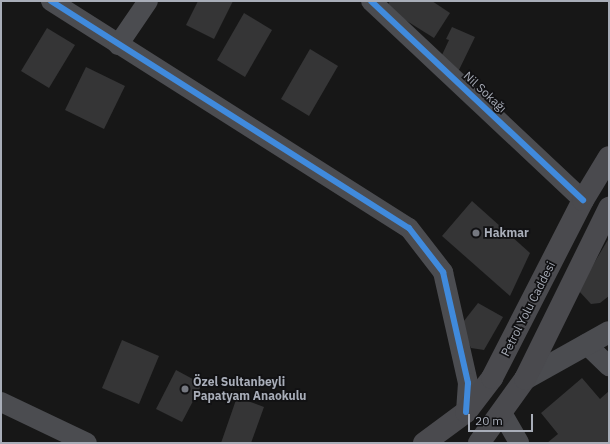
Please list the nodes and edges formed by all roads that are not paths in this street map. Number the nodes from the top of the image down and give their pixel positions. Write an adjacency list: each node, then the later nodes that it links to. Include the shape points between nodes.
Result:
1 (51, 1): 4 (street)
2 (148, 1): 4 (street)
3 (371, 1): 6 (street, Nil Sokağı)
4 (118, 45): 13 (street, via 409,228 443,272 468,383)
5 (609, 157): 6 (main road, Petrol Yolu Caddesi)
6 (583, 200): 13 (main road, Petrol Yolu Caddesi, via 492,378)
7 (609, 208): 11 (main road)
8 (609, 332): 9 (street)
9 (586, 344): 10 (street); 11 (street)
10 (609, 366)
11 (525, 380): 14 (main road)
12 (1, 402): 15 (street)
13 (466, 412): 16 (main road, Petrol Yolu Caddesi)
14 (502, 413): 17 (main road); 18 (street)
15 (87, 443)
16 (424, 443)
17 (479, 443)
18 (520, 443)

